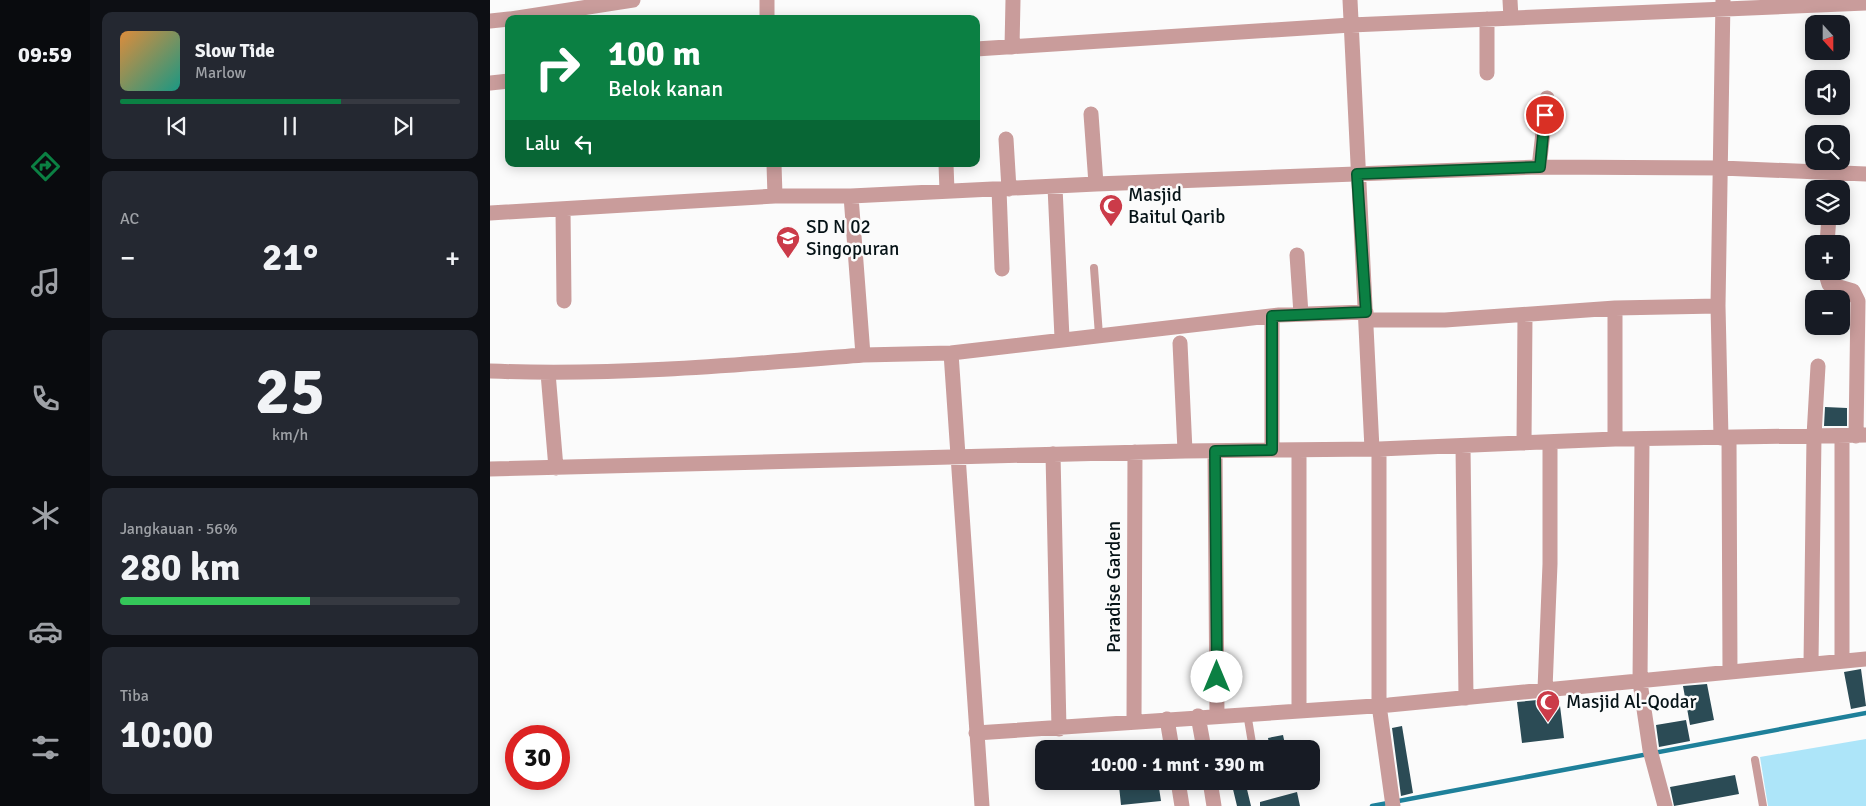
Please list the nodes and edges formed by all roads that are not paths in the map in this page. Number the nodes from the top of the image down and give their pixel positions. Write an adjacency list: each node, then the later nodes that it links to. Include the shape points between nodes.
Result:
1 (633, 0): 8 (street)
2 (767, 0): 9 (street)
3 (1013, 0): 15 (street)
4 (1350, 0): 14 (street)
5 (1510, 0): 10 (street)
6 (1866, 2): 7 (street)
7 (1724, 4): 10 (street); 26 (street)
8 (536, 15)
9 (767, 15)
10 (1511, 18): 11 (street)
11 (1486, 19): 14 (street); 17 (street)
12 (505, 20): 13 (street)
13 (490, 22)
14 (1351, 26): 15 (street); 28 (street)
15 (1012, 46): 16 (street)
16 (980, 49)
17 (1487, 73)
18 (505, 81): 19 (street)
19 (490, 83)
20 (1547, 98): 25 (street)
21 (1091, 114): 31 (street)
22 (1006, 139): 33 (street)
23 (774, 167): 35 (street)
24 (946, 167): 34 (street)
25 (1540, 167): 26 (street); 28 (street)
26 (1721, 168): 27 (street); 44 (street)
27 (1831, 173): 29 (street); 30 (street)
28 (1357, 174): 31 (street); 49 (street)
29 (1866, 174)
30 (1831, 180)
31 (1096, 184): 32 (street)
32 (1055, 187): 33 (street); 51 (street)
33 (1004, 189): 34 (street); 41 (street)
34 (947, 191): 36 (street)
35 (776, 196): 36 (street); 37 (street)
36 (852, 196): 54 (street)
37 (563, 209): 38 (street); 43 (street)
38 (490, 214)
39 (1297, 255): 46 (street)
40 (1094, 268): 50 (lane)
41 (1002, 269)
42 (1828, 280): 59 (street, via 1830,284 1853,290 1858,301)
43 (564, 301)
44 (1718, 306): 45 (street); 60 (street)
45 (1615, 308): 47 (street); 61 (street)
46 (1301, 314): 48 (street); 49 (street)
47 (1525, 315): 49 (street, via 1445,320); 64 (street)
48 (1272, 316): 50 (street); 67 (street)
49 (1366, 316): 66 (street)
50 (1099, 334): 51 (street)
51 (1062, 338): 53 (street)
52 (1180, 343): 69 (street)
53 (951, 353): 54 (street); 73 (street)
54 (863, 355): 57 (street, via 682,370)
55 (1818, 366): 58 (street)
56 (490, 371): 57 (street)
57 (548, 373): 74 (street)
58 (1814, 436): 59 (street); 60 (street); 78 (street)
59 (1855, 436): 77 (street)
60 (1725, 438): 62 (street); 79 (street)
61 (1615, 439): 62 (street); 63 (street)
62 (1642, 440): 80 (street)
63 (1550, 442): 64 (street); 81 (street)
64 (1524, 443): 65 (street)
65 (1463, 446): 66 (street); 82 (street)
66 (1375, 449): 68 (street); 83 (street)
67 (1272, 450): 68 (street); 70 (street)
68 (1299, 450): 84 (street)
69 (1185, 451): 70 (street); 71 (street)
70 (1215, 451): 86 (street)
71 (1135, 452): 72 (street); 89 (street, Paradise Garden)
72 (1054, 454): 73 (street); 90 (street)
73 (958, 458): 74 (street); 91 (street)
74 (556, 468): 75 (street)
75 (490, 470)
76 (1866, 659): 77 (street)
77 (1842, 661): 78 (street)
78 (1811, 663): 79 (street)
79 (1730, 671): 80 (street)
80 (1640, 682): 81 (street); 102 (street, via 1650,750)
81 (1546, 689): 82 (street)
82 (1466, 698): 83 (street)
83 (1379, 705): 84 (street); 98 (street)
84 (1299, 709): 85 (street)
85 (1247, 713): 86 (street); 94 (lane)
86 (1217, 715): 87 (street)
87 (1198, 716): 88 (street); 93 (street)
88 (1167, 719): 89 (street); 92 (street)
89 (1134, 722): 90 (street)
90 (1059, 729): 91 (street)
91 (976, 733): 99 (street)
92 (1170, 740)
93 (1202, 740)
94 (1252, 740)
95 (1754, 760): 103 (lane)
96 (1179, 790): 100 (street)
97 (1211, 790): 101 (street)
98 (1392, 801)
99 (982, 806)
100 (1182, 806)
101 (1214, 806)
102 (1665, 806)
103 (1763, 806)

